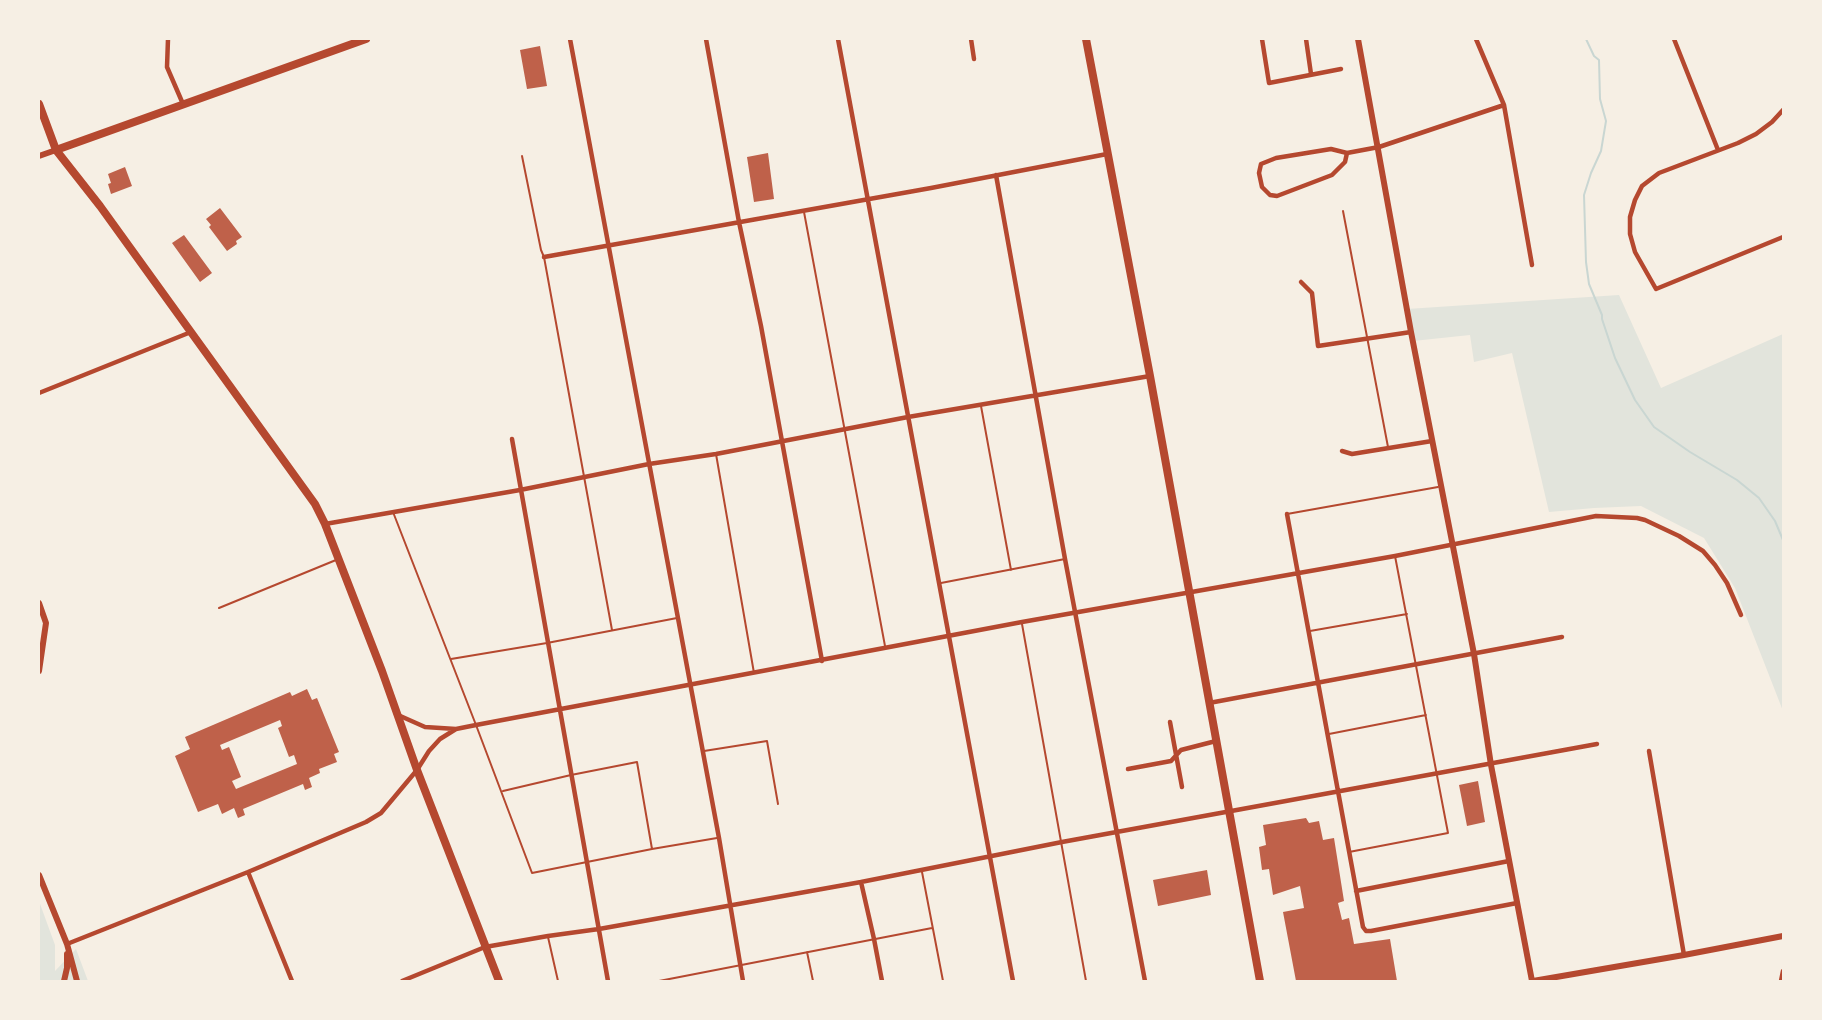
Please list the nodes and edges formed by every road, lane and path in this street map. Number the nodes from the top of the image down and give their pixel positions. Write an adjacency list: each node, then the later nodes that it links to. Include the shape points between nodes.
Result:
1 (168, 39): 17 (street, via 167,67)
2 (366, 39): 17 (main road)
3 (570, 39): 33 (street)
4 (706, 39): 31 (street)
5 (838, 39): 28 (street)
6 (970, 39): 13 (street)
7 (1086, 39): 24 (main road)
8 (1262, 39): 15 (street, via 1269,83)
9 (1306, 39): 15 (street)
10 (1358, 39): 20 (street)
11 (1476, 39): 18 (street)
12 (1674, 39): 22 (street)
13 (974, 59)
14 (1341, 69): 15 (street)
15 (1311, 74)
16 (39, 104): 21 (main road)
17 (183, 104): 21 (main road)
18 (1503, 105): 20 (street); 35 (street)
19 (1783, 110): 22 (street, via 1756,134)
20 (1379, 147): 23 (street); 38 (street)
21 (56, 150): 25 (street); 37 (main road)
22 (1718, 150): 32 (street, via 1659,172 1642,186 1635,200 1630,234 1635,252 1656,289)
23 (1347, 153): 23 (street, via 1331,149 1261,164 1263,187 1277,196 1332,175 1345,162)
24 (1107, 154): 27 (street); 40 (main road)
25 (39, 156)
26 (522, 156): 34 (lane)
27 (996, 175): 28 (street); 42 (street)
28 (868, 200): 29 (street); 44 (street)
29 (804, 210): 31 (street); 45 (lane)
30 (1343, 211): 39 (lane)
31 (739, 222): 33 (street); 47 (street)
32 (1783, 237)
33 (608, 246): 34 (street); 52 (street)
34 (544, 257): 53 (lane)
35 (1532, 265)
36 (1301, 282): 39 (street, via 1312,293 1318,346)
37 (191, 332): 41 (street); 58 (main road, via 300,481)
38 (1411, 332): 39 (street); 48 (street)
39 (1368, 339): 49 (lane)
40 (1150, 376): 42 (street); 66 (main road)
41 (39, 393)
42 (1036, 395): 43 (street); 62 (street)
43 (981, 406): 44 (street); 63 (lane)
44 (908, 417): 45 (street); 65 (street)
45 (845, 429): 47 (street); 79 (lane)
46 (512, 439): 55 (street)
47 (782, 441): 51 (street); 82 (street)
48 (1432, 441): 49 (street); 54 (street)
49 (1388, 448): 50 (street, via 1352,454)
50 (1342, 451)
51 (716, 454): 52 (street); 85 (lane)
52 (649, 464): 53 (street); 72 (street)
53 (584, 478): 55 (street); 74 (lane)
54 (1441, 486): 57 (lane); 59 (street)
55 (520, 490): 56 (street); 78 (street)
56 (393, 512): 58 (street); 81 (lane)
57 (1287, 514): 64 (street)
58 (325, 524): 61 (main road)
59 (1452, 545): 60 (street); 71 (street, via 1596,516 1637,518 1703,551 1727,583); 80 (street)
60 (1395, 556): 64 (street); 70 (lane)
61 (339, 559): 68 (lane); 90 (main road)
62 (1065, 560): 63 (lane); 69 (street)
63 (1011, 570): 65 (lane)
64 (1299, 572): 66 (street); 75 (street)
65 (938, 583): 76 (street)
66 (1190, 594): 69 (street); 88 (main road)
67 (39, 603): 84 (street, via 46,623)
68 (219, 608)
69 (1075, 613): 73 (street); 111 (street)
70 (1407, 614): 75 (lane); 83 (lane)
71 (1741, 615)
72 (677, 618): 74 (lane); 87 (street)
73 (1022, 622): 76 (street); 113 (lane)
74 (612, 630): 78 (lane)
75 (1309, 632): 86 (street)
76 (948, 637): 79 (street); 116 (street)
77 (1562, 637): 80 (street)
78 (547, 643): 81 (lane); 89 (street)
79 (886, 648): 82 (street)
80 (1474, 654): 83 (street); 101 (street)
81 (451, 659): 93 (lane)
82 (822, 661): 85 (street)
83 (1417, 665): 86 (street); 91 (lane)
84 (39, 671)
85 (754, 673): 87 (street)
86 (1318, 682): 88 (street); 95 (street)
87 (690, 685): 89 (street); 98 (street)
88 (1209, 703): 96 (main road)
89 (559, 709): 93 (street); 105 (street)
90 (397, 714): 94 (street, via 425,727); 103 (main road)
91 (1426, 715): 95 (lane); 104 (lane)
92 (1170, 722): 100 (street)
93 (476, 724): 94 (street); 107 (lane)
94 (456, 729): 103 (street, via 440,739)
95 (1328, 734): 108 (street)
96 (1216, 741): 100 (street, via 1181,750); 110 (main road)
97 (1597, 744): 101 (street)
98 (702, 751): 109 (lane, via 767,741); 112 (street)
99 (1649, 751): 134 (street)
100 (1176, 758): 102 (street); 106 (street)
101 (1491, 765): 104 (street); 117 (street)
102 (1128, 769)
103 (417, 770): 120 (street, via 381,813); 132 (main road)
104 (1437, 774): 108 (street); 115 (lane, via 1448,833)
105 (571, 775): 107 (lane); 114 (lane, via 637,762); 118 (street)
106 (1182, 787)
107 (502, 792): 118 (lane, via 532,873)
108 (1338, 792): 110 (street); 115 (street)
109 (778, 804)
110 (1229, 813): 111 (street); 153 (main road)
111 (1118, 832): 113 (street); 152 (street)
112 (719, 838): 114 (lane); 125 (street)
113 (1062, 842): 116 (street); 151 (lane)
114 (652, 849): 118 (lane)
115 (1349, 852): 123 (street)
116 (989, 856): 119 (street); 150 (street)
117 (1509, 861): 123 (street); 124 (street)
118 (587, 863): 127 (street)
119 (922, 870): 122 (street); 126 (lane)
120 (248, 872): 131 (street); 140 (street)
121 (39, 875): 131 (street)
122 (861, 882): 125 (street); 130 (street)
123 (1356, 891): 124 (street, via 1366,931)
124 (1517, 903): 154 (street)
125 (729, 905): 127 (street); 135 (street)
126 (932, 928): 130 (lane); 149 (lane)
127 (599, 929): 128 (street); 144 (street)
128 (548, 936): 132 (street); 143 (lane)
129 (1783, 936): 134 (street)
130 (874, 939): 133 (lane); 148 (street)
131 (67, 944): 138 (street); 139 (street)
132 (485, 947): 141 (street); 142 (main road)
133 (807, 952): 135 (lane); 147 (lane)
134 (1684, 955): 154 (street)
135 (740, 965): 137 (lane); 146 (street)
136 (1783, 971): 155 (street)
137 (675, 980): 145 (lane)
138 (64, 981)
139 (77, 981)
140 (292, 981)
141 (402, 981)
142 (499, 981)
143 (558, 981)
144 (608, 981)
145 (659, 981)
146 (743, 981)
147 (813, 981)
148 (882, 981)
149 (943, 981)
150 (1013, 981)
151 (1086, 981)
152 (1145, 981)
153 (1260, 981)
154 (1533, 981)
155 (1781, 981)

